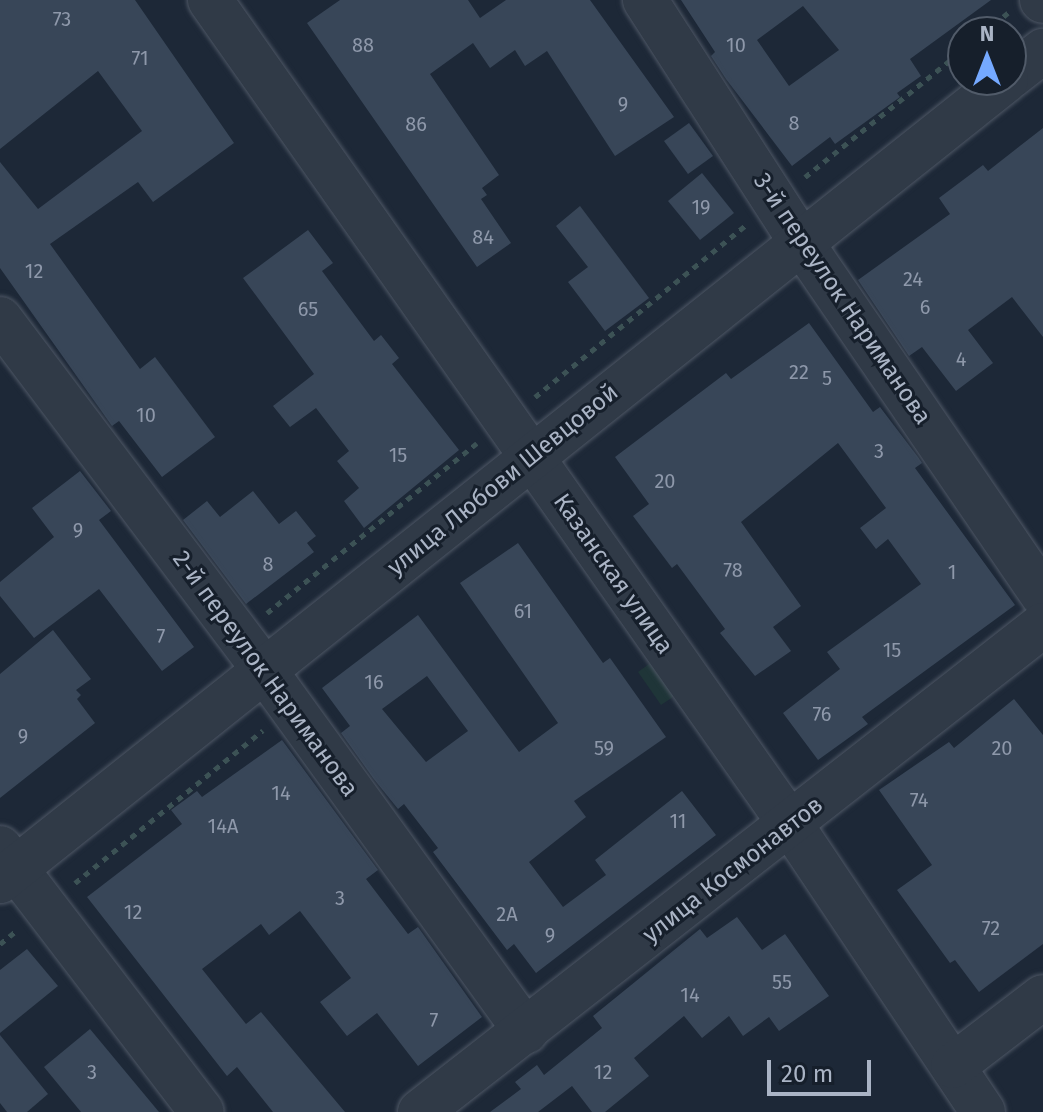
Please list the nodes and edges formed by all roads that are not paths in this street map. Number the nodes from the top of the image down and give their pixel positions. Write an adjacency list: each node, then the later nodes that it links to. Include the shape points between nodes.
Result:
1 (210, 0): 8 (street, Казанская улица)
2 (645, 0): 6 (street, 3-й переулок Нариманова)
3 (1043, 51): 4 (street, улица Любови Шевцовой)
4 (1027, 64)
5 (986, 96): 6 (street, улица Любови Шевцовой)
6 (801, 242): 8 (street, улица Любови Шевцовой); 9 (street, 3-й переулок Нариманова)
7 (0, 319): 11 (street, 2-й переулок Нариманова)
8 (530, 458): 11 (street, улица Любови Шевцовой); 12 (street, Казанская улица)
9 (1043, 595)
10 (1043, 625): 12 (street, улица Космонавтов)
11 (265, 671): 13 (street, улица Любови Шевцовой); 15 (street, 2-й переулок Нариманова)
12 (791, 825): 15 (street, улица Космонавтов); 16 (street, Казанская улица)
13 (6, 866): 17 (street)
14 (1043, 997): 16 (street)
15 (526, 1032): 18 (street, улица Космонавтов)
16 (953, 1066): 19 (street, Казанская улица)
17 (202, 1112)
18 (420, 1112)
19 (983, 1112)

